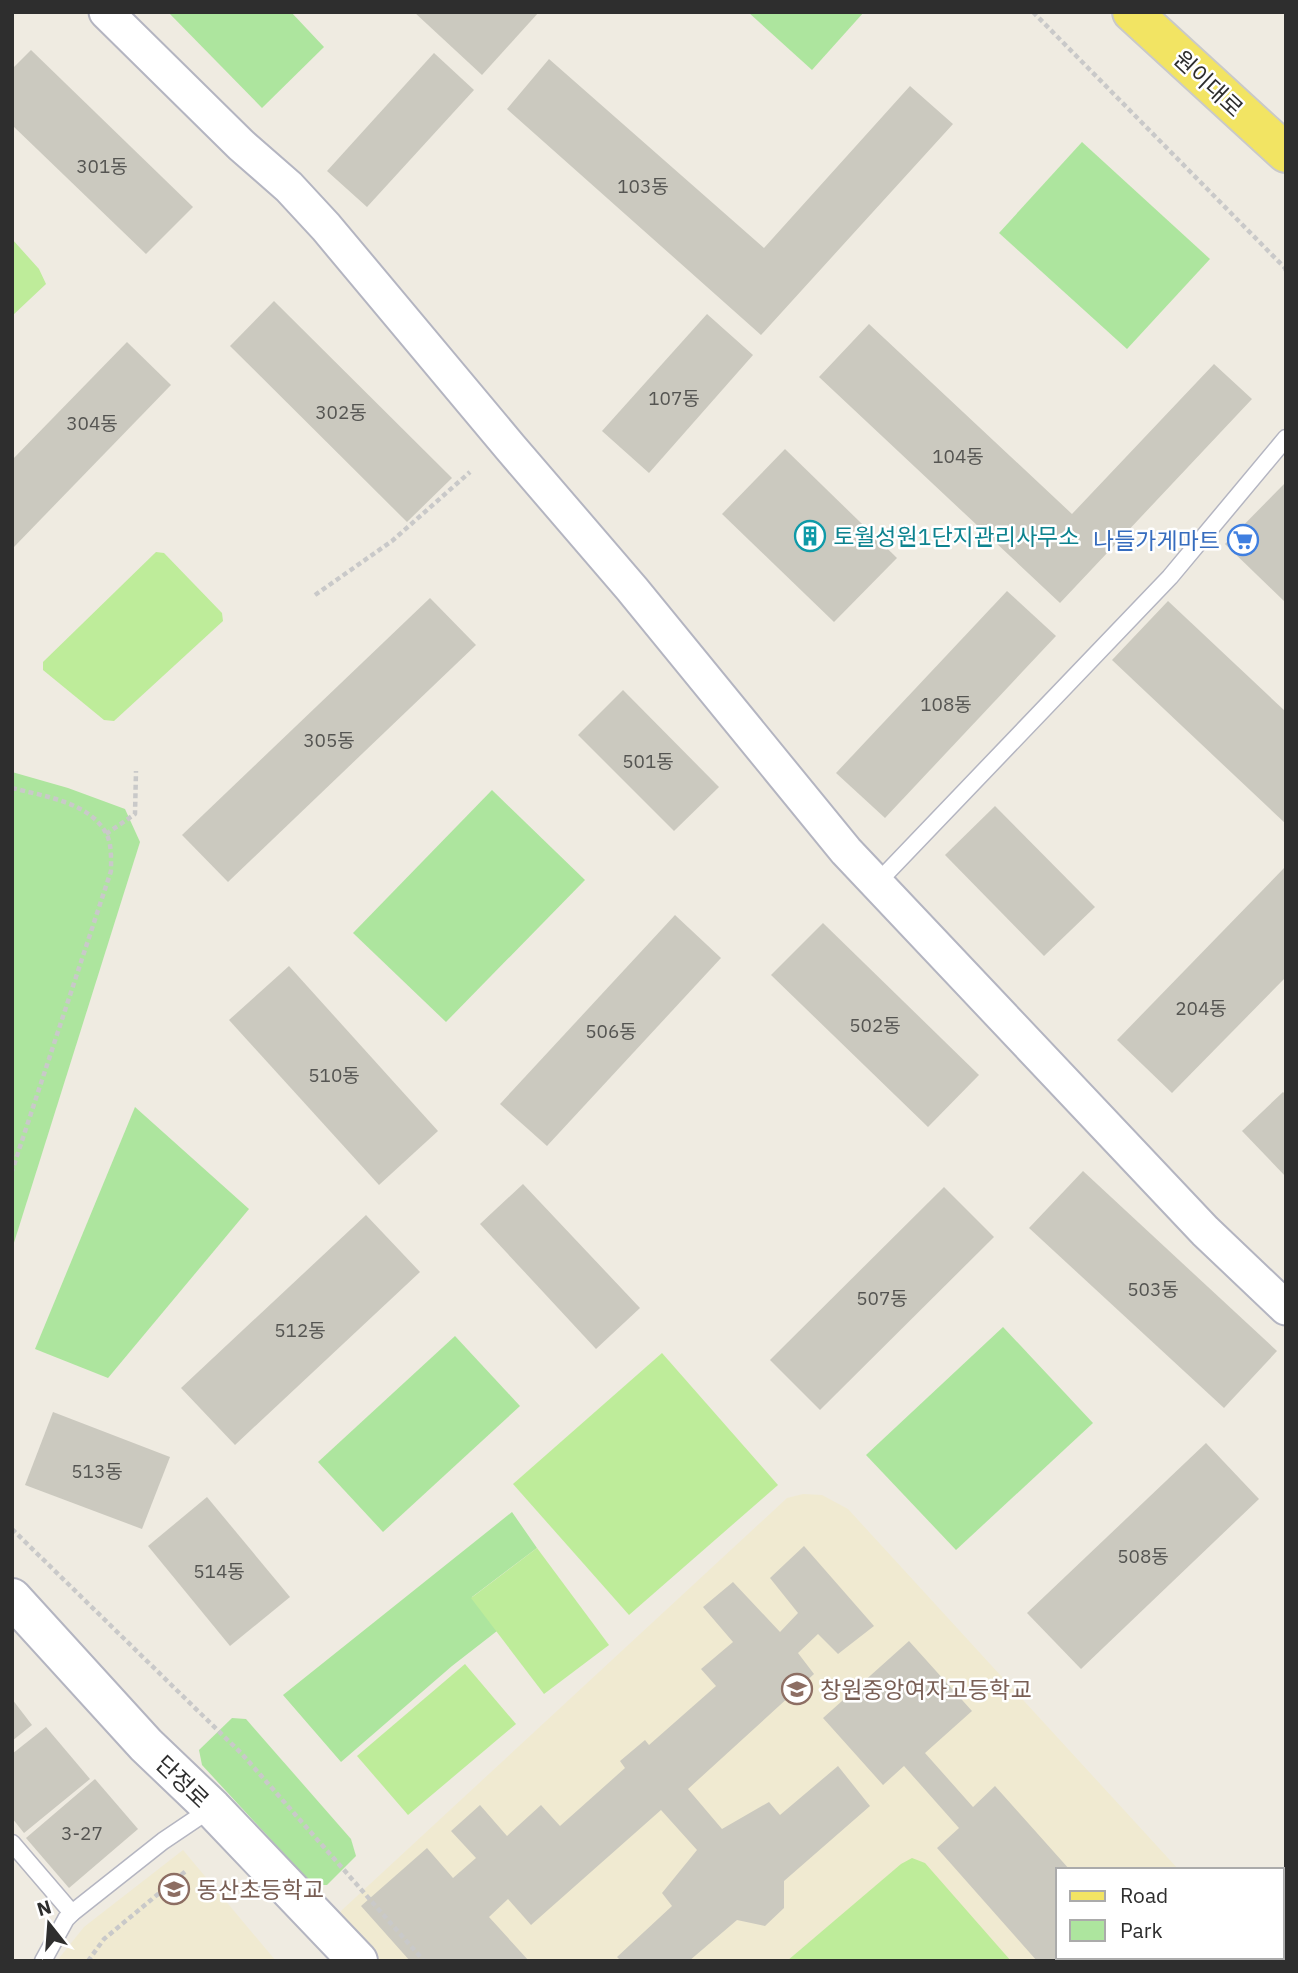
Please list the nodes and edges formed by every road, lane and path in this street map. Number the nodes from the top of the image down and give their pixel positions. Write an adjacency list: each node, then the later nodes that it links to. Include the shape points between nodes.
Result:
1 (106, 12): 12 (street, via 327,227)
2 (1033, 12): 5 (path)
3 (1132, 12): 4 (main road, 원이대로)
4 (1286, 153)
5 (1286, 269)
6 (1286, 438): 12 (lane, via 1170,577)
7 (470, 472): 8 (path, via 392,541)
8 (315, 595)
9 (136, 771): 11 (path, via 135,814)
10 (12, 789): 11 (path, via 77,808 95,819)
11 (106, 834): 13 (path, via 111,871)
12 (877, 883): 14 (street, via 1205,1231)
13 (12, 1171)
14 (1286, 1308)
15 (12, 1529): 24 (path, via 242,1754)
16 (12, 1598): 17 (street, 단정로, via 146,1745)
17 (212, 1808): 20 (lane); 23 (street, 단정로)
18 (12, 1843): 20 (lane)
19 (187, 1870): 22 (path, via 104,1938)
20 (72, 1913): 21 (lane)
21 (43, 1961)
22 (88, 1961)
23 (358, 1961)
24 (424, 1961)

